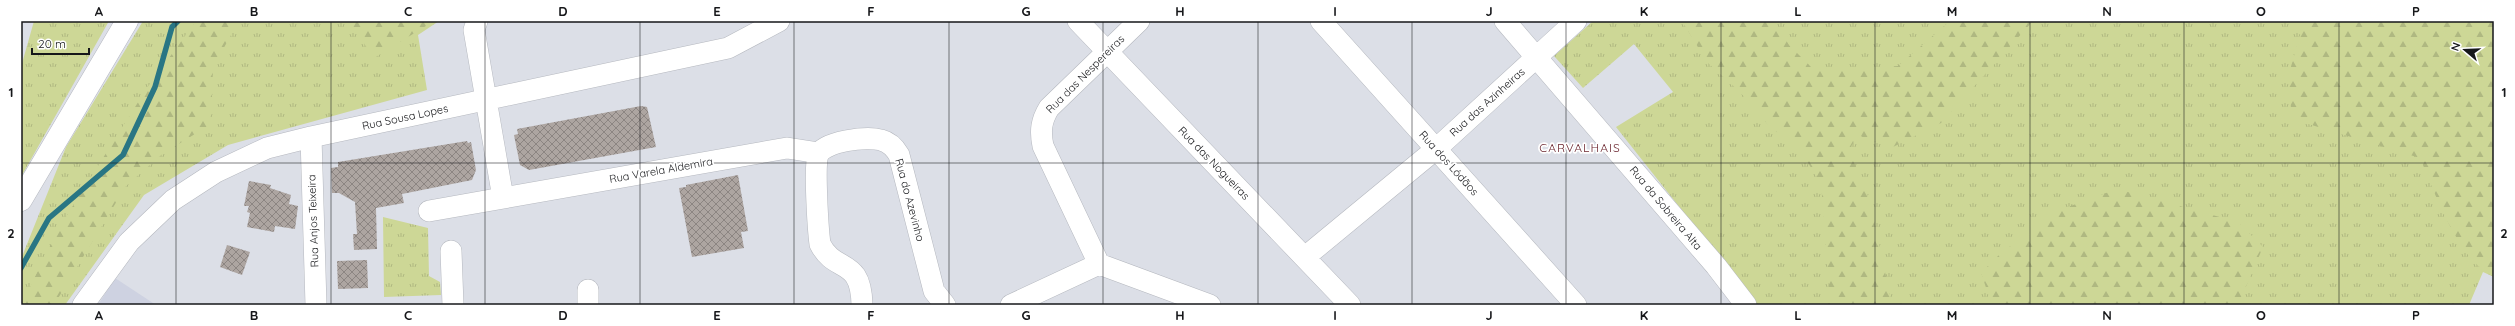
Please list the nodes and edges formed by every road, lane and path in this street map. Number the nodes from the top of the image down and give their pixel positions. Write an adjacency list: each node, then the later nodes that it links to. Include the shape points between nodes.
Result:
1 (126, 21): 16 (highway)
2 (477, 21): 11 (street, via 474,30)
3 (779, 21): 11 (street, Rua Sousa Lopes, via 728,48)
4 (1078, 21): 9 (street, Rua das Nogueiras)
5 (1139, 21): 9 (street, Rua das Nespereiras)
6 (1322, 21): 13 (street, Rua dos Lódãos)
7 (1506, 21): 10 (street, Rua da Sobreira Alta)
8 (1576, 21): 10 (street, Rua das Azinheiras)
9 (1107, 51): 19 (street, Rua das Nogueiras); 20 (street, Rua das Nespereiras, via 1049,108 1043,117 1041,128 1044,146)
10 (1537, 57): 13 (street, Rua das Azinheiras); 30 (street, Rua da Sobreira Alta, via 1716,266)
11 (486, 100): 12 (street, Rua Sousa Lopes); 15 (street)
12 (311, 137): 21 (street, Rua Sousa Lopes, via 266,148 216,172 172,200 129,242); 22 (street, Rua Anjos Teixeira)
13 (1436, 149): 19 (street, Rua das Azinheiras); 29 (street, Rua dos Lódãos)
14 (819, 153): 15 (street, Rua Varela Aldemira, via 787,148); 24 (street, via 817,162 820,244 827,254 857,276); 25 (street, Rua do Azevinho, via 830,144 873,139 885,141 896,149 902,162 934,291)
15 (503, 198): 17 (street, Rua Varela Aldemira)
16 (21, 200)
17 (429, 211)
18 (451, 251): 23 (street)
19 (1305, 258): 28 (street, Rua das Nogueiras)
20 (1099, 264): 26 (street); 27 (street)
21 (83, 305)
22 (316, 305)
23 (453, 305)
24 (862, 305)
25 (945, 305)
26 (1011, 305)
27 (1210, 305)
28 (1350, 305)
29 (1576, 305)
30 (1746, 305)

